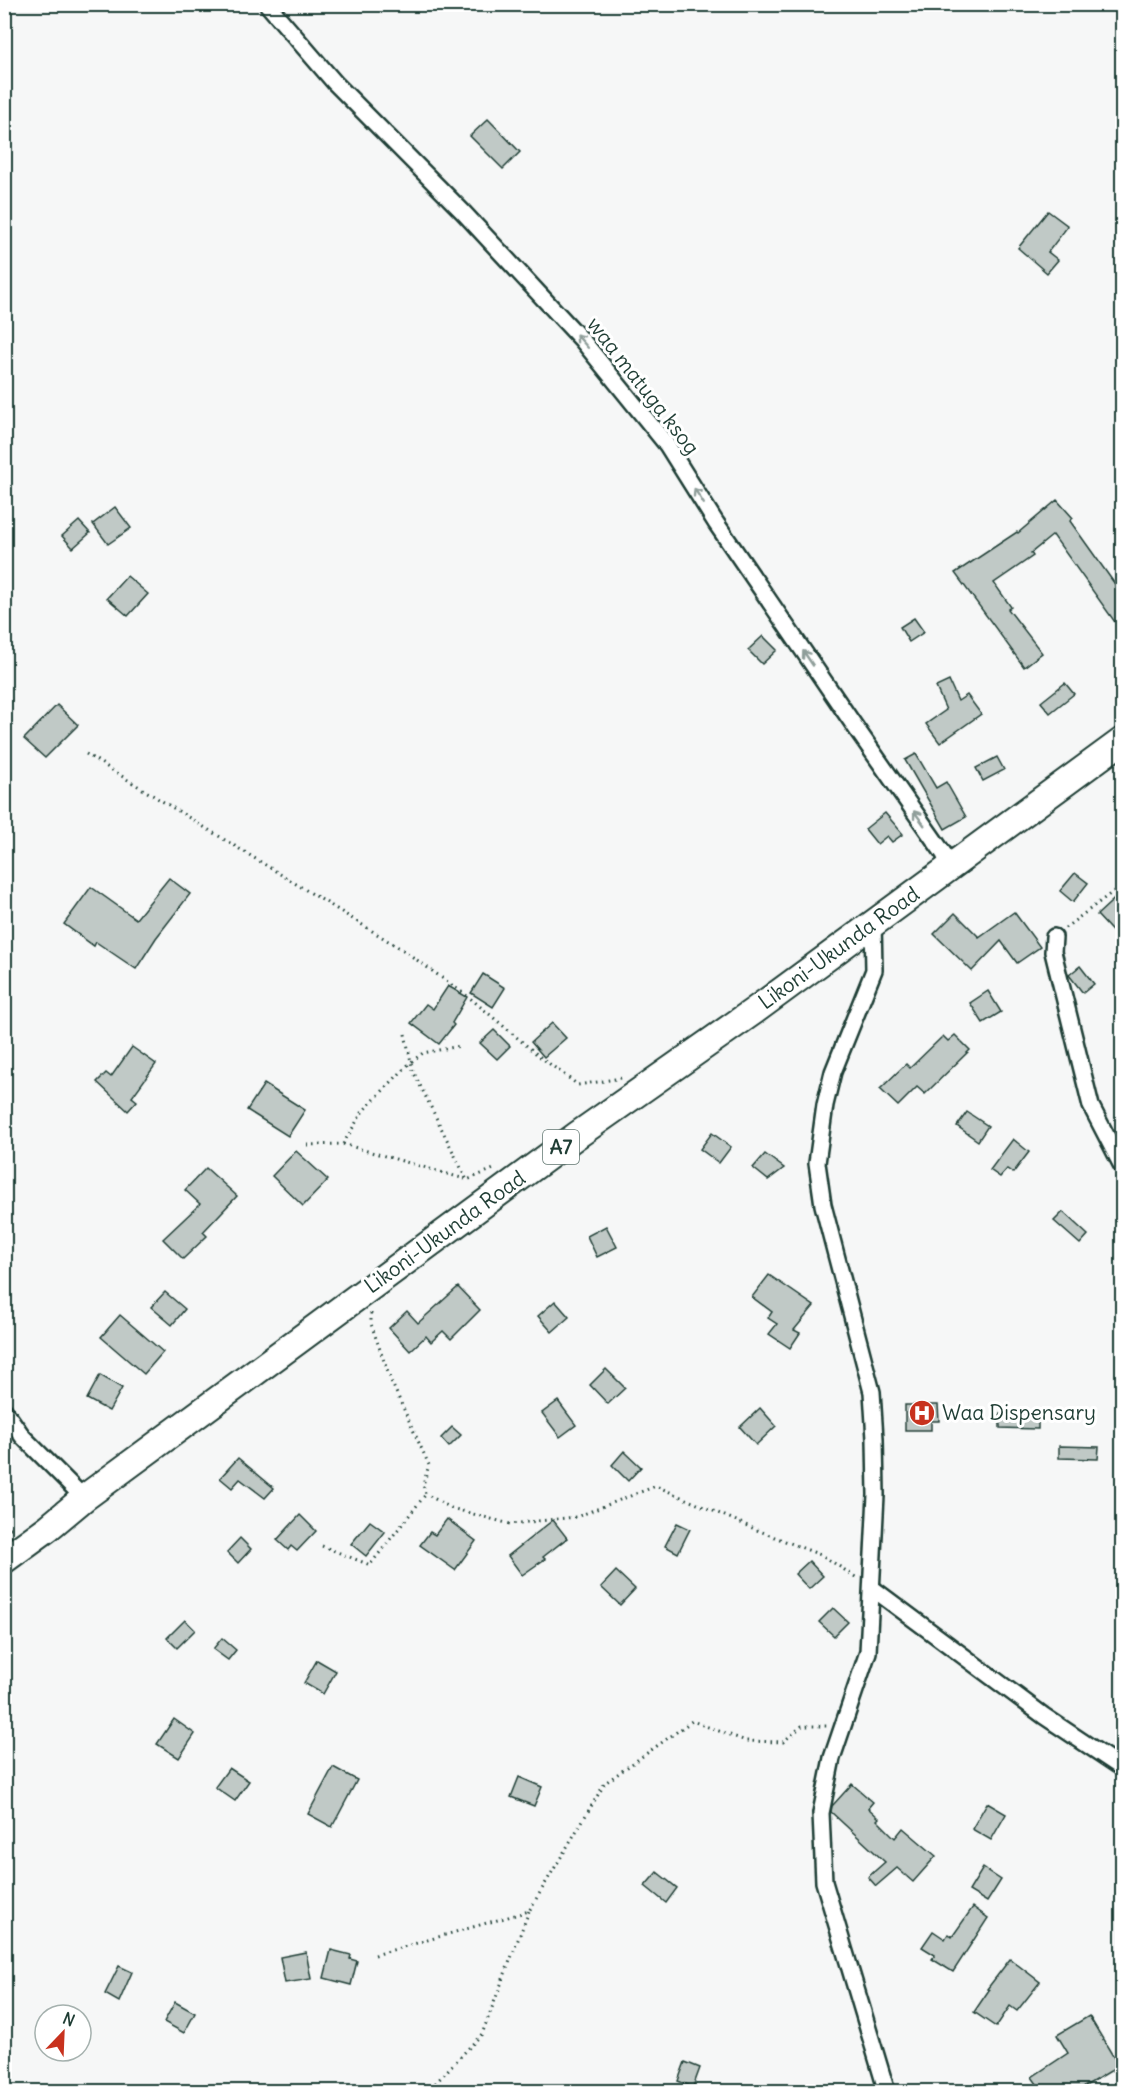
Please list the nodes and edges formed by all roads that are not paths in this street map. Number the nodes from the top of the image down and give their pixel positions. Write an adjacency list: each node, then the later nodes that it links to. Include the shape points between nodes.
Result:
1 (267, 4): 3 (street, waa matuga ksog, one-way to 1, via 667,445 582,340 335,83)
2 (1120, 746): 3 (highway, Likoni-Ukunda Road / A7)
3 (950, 868): 4 (highway, Likoni-Ukunda Road / A7)
4 (873, 922): 8 (highway, Likoni-Ukunda Road / A7); 10 (street, via 874,970 833,1072 816,1162 823,1205 872,1392 876,1484)
5 (1054, 937): 6 (street, via 1053,952 1091,1106)
6 (1122, 1166)
7 (4, 1410): 8 (street, via 23,1437)
8 (84, 1498): 9 (highway, Likoni-Ukunda Road / A7)
9 (4, 1560)
10 (872, 1588): 11 (street, via 1044,1716); 12 (street, via 868,1652 832,1758 821,1813 824,1882)
11 (1122, 1767)
12 (887, 2091)

